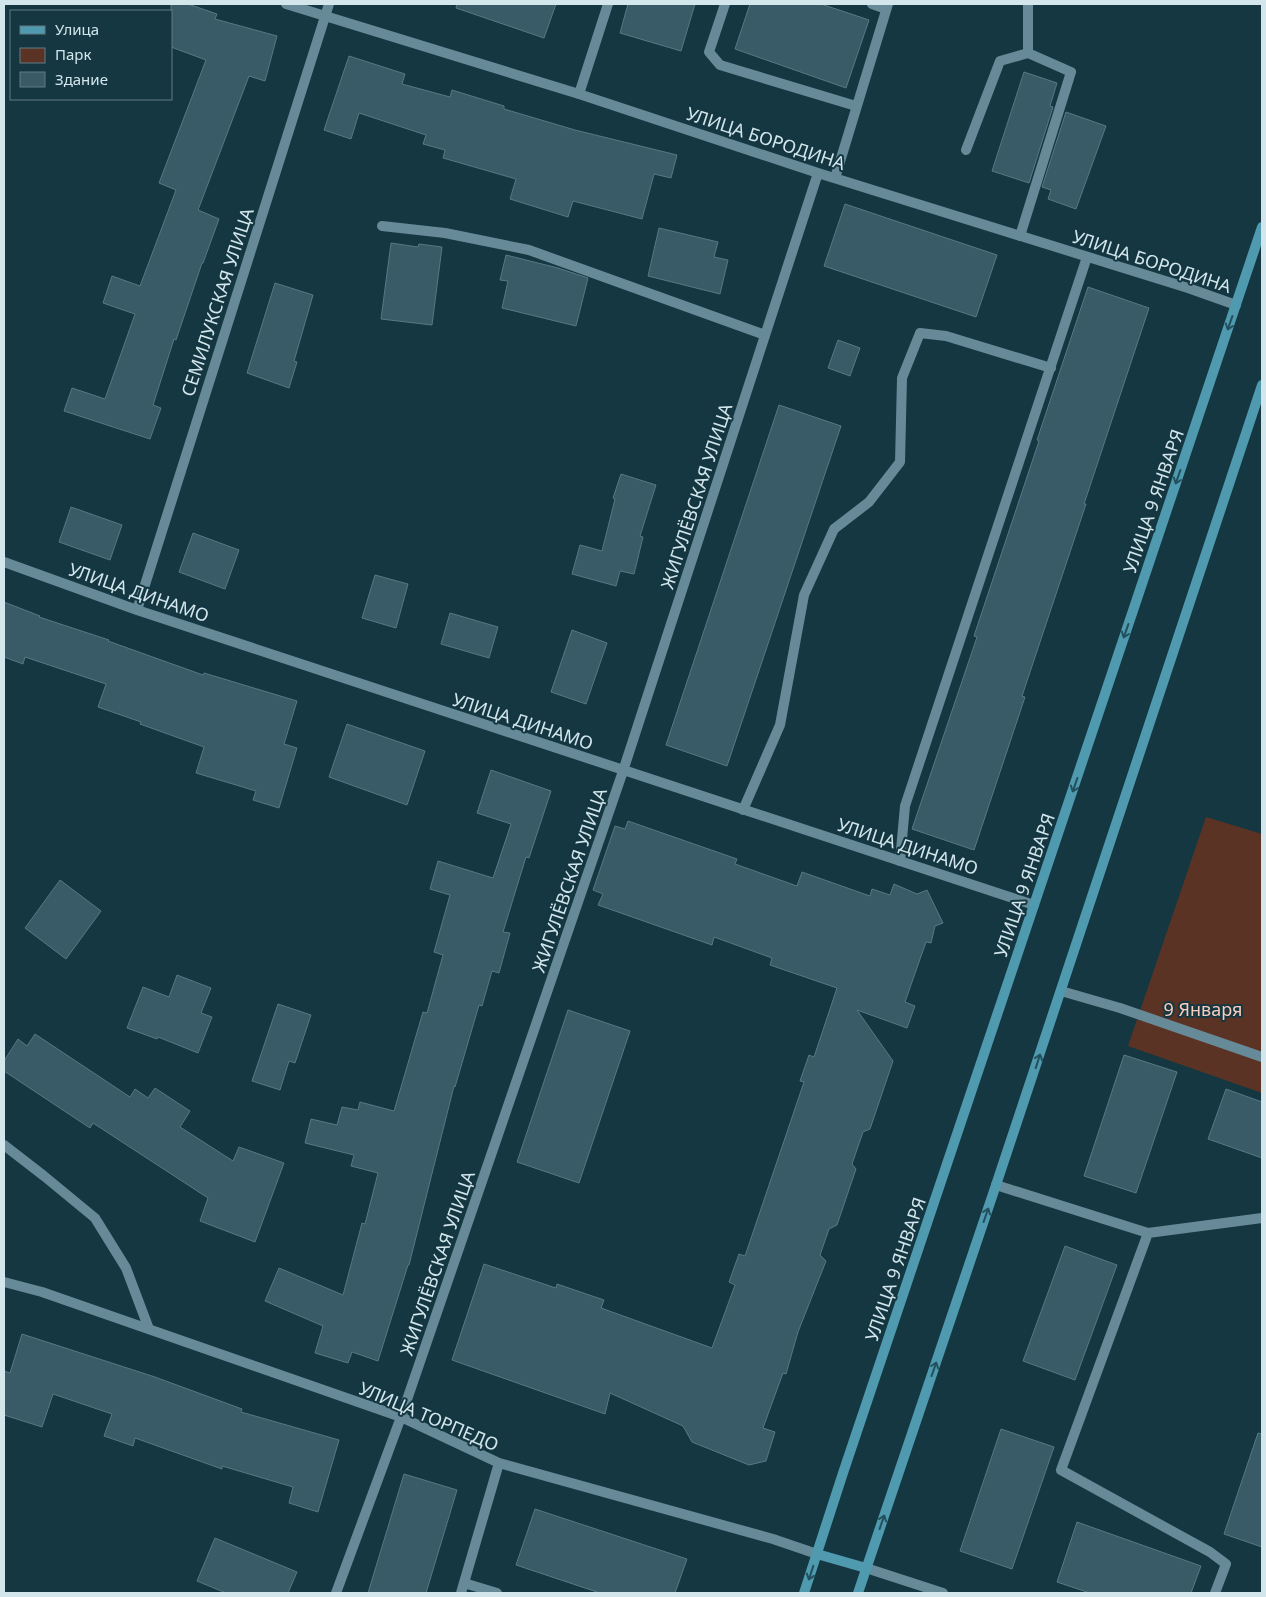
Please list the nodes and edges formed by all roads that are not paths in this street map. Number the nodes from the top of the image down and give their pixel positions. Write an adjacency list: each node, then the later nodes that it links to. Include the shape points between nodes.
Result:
1 (286, 4): 8 (street, УЛИЦА БОРОДИНА)
2 (328, 4): 8 (street, СЕМИЛУКСКАЯ УЛИЦА)
3 (608, 4): 10 (street)
4 (725, 4): 11 (street, via 709,52 720,64)
5 (872, 4): 7 (street)
6 (1028, 4): 9 (street)
7 (887, 6): 11 (street)
8 (324, 16): 10 (street, УЛИЦА БОРОДИНА); 24 (street, СЕМИЛУКСКАЯ УЛИЦА)
9 (1028, 53): 12 (street, via 1000,61); 17 (street, via 1071,72)
10 (579, 94): 13 (street, УЛИЦА БОРОДИНА)
11 (856, 106): 14 (street)
12 (966, 150)
13 (818, 172): 14 (street, УЛИЦА БОРОДИНА); 20 (street, ЖИГУЛЁВСКАЯ УЛИЦА)
14 (834, 178): 17 (street, УЛИЦА БОРОДИНА)
15 (382, 226): 20 (street, via 445,233 529,250)
16 (1262, 227): 19 (main road, УЛИЦА 9 ЯНВАРЯ)
17 (1020, 236): 18 (street, УЛИЦА БОРОДИНА)
18 (1088, 257): 19 (street, УЛИЦА БОРОДИНА); 21 (street)
19 (1236, 306): 28 (main road, УЛИЦА 9 ЯНВАРЯ, one-way to 28)
20 (765, 335): 25 (street, ЖИГУЛЁВСКАЯ УЛИЦА)
21 (1050, 368): 26 (street, via 946,336 920,334 902,378 900,462 869,502 834,529 804,594 780,725); 27 (street, via 905,806)
22 (1262, 385): 29 (main road)
23 (4, 562): 24 (street, УЛИЦА ДИНАМО)
24 (137, 610): 25 (street, УЛИЦА ДИНАМО)
25 (623, 771): 26 (street, УЛИЦА ДИНАМО); 37 (street, ЖИГУЛЁВСКАЯ УЛИЦА)
26 (743, 810): 27 (street, УЛИЦА ДИНАМО)
27 (900, 861): 28 (street, УЛИЦА ДИНАМО)
28 (1034, 905): 39 (main road, УЛИЦА 9 ЯНВАРЯ)
29 (1061, 990): 30 (street); 32 (main road, one-way to 29)
30 (1262, 1057)
31 (4, 1145): 36 (street, via 96,1218 126,1268)
32 (996, 1185): 34 (street); 40 (main road, one-way to 32)
33 (1262, 1218): 34 (street)
34 (1148, 1233): 47 (street, via 1061,1470 1210,1552 1226,1564)
35 (4, 1282): 36 (street, УЛИЦА ТОРПЕДО)
36 (149, 1330): 37 (street, УЛИЦА ТОРПЕДО)
37 (401, 1417): 38 (street, УЛИЦА ТОРПЕДО); 42 (street, ЖИГУЛЁВСКАЯ УЛИЦА)
38 (499, 1463): 39 (street, УЛИЦА ТОРПЕДО); 41 (street)
39 (817, 1554): 40 (main road); 44 (main road, УЛИЦА 9 ЯНВАРЯ, one-way to 44)
40 (866, 1568): 45 (main road); 46 (street)
41 (463, 1588): 43 (street)
42 (336, 1593)
43 (497, 1593)
44 (804, 1593)
45 (858, 1593)
46 (943, 1593)
47 (1215, 1593)

